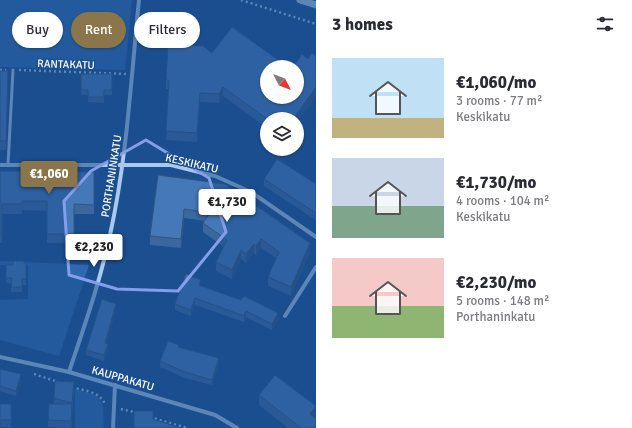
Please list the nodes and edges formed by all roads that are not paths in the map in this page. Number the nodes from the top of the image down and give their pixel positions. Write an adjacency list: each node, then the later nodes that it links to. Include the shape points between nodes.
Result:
1 (139, 0): 7 (street, PORTHANINKATU)
2 (300, 0): 3 (street)
3 (316, 5)
4 (13, 70): 6 (lane)
5 (0, 164): 6 (street, KESKIKATU)
6 (8, 165): 7 (street, KESKIKATU)
7 (123, 165): 8 (street, KESKIKATU, via 171,165 216,176 251,192); 12 (street, PORTHANINKATU, via 100,279)
8 (316, 237)
9 (316, 267): 10 (street)
10 (285, 316)
11 (0, 357): 12 (street, KAUPPAKATU)
12 (69, 372): 13 (street, KAUPPAKATU)
13 (115, 385): 14 (street); 15 (street, KAUPPAKATU, via 215,415)
14 (113, 428)
15 (237, 428)

